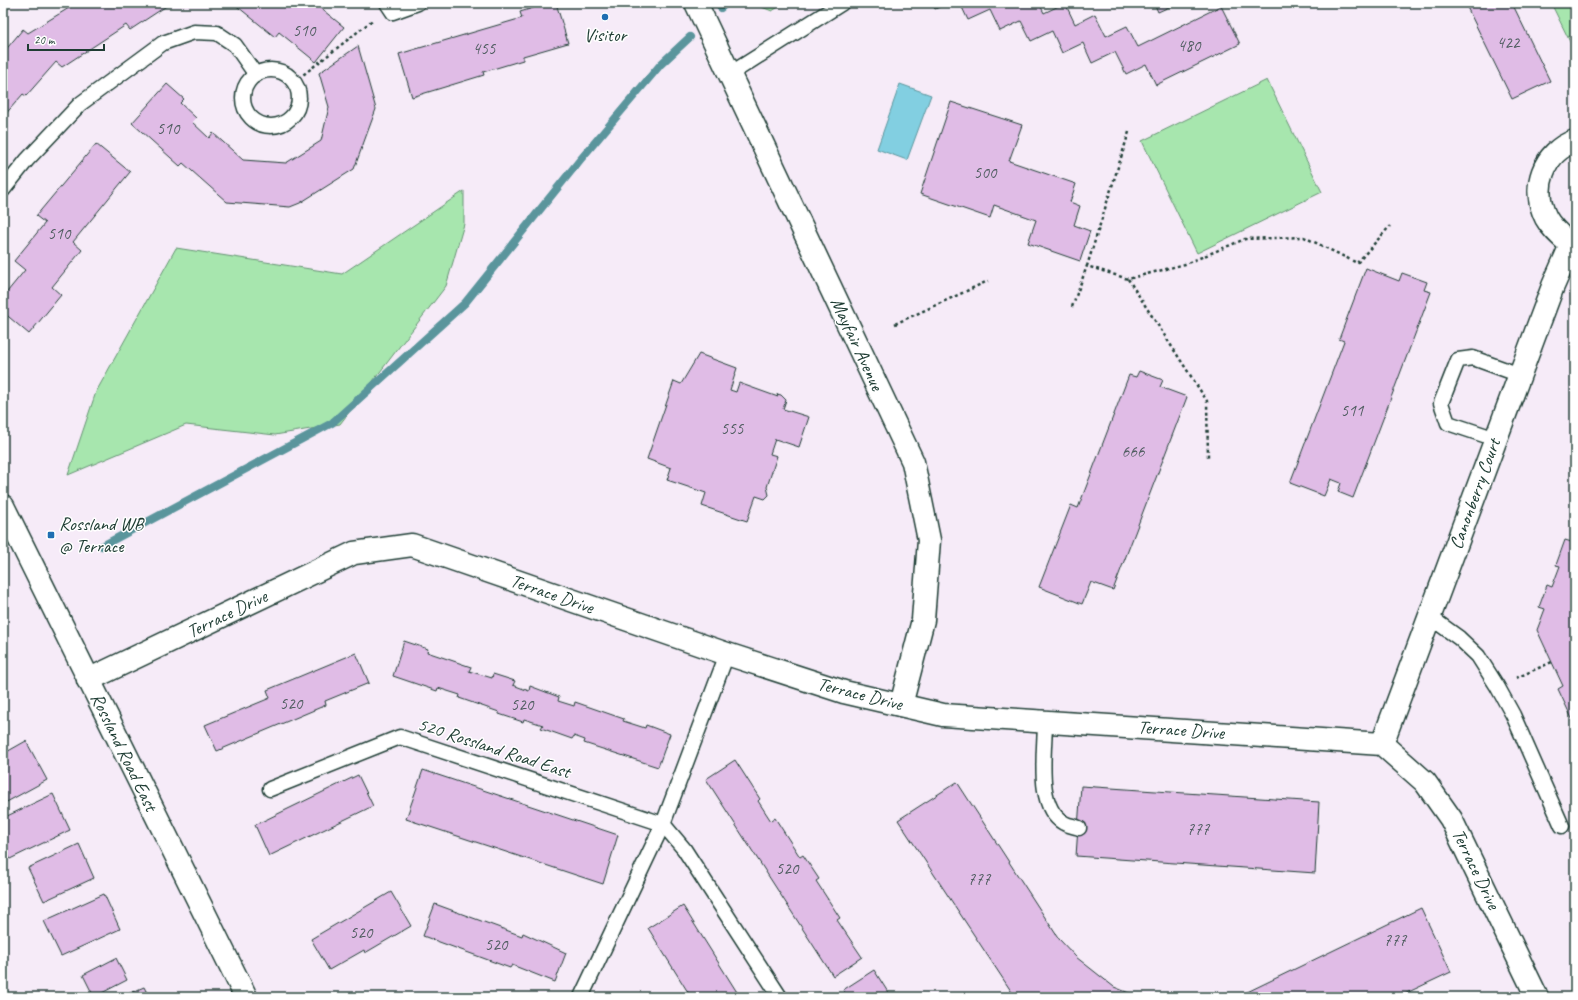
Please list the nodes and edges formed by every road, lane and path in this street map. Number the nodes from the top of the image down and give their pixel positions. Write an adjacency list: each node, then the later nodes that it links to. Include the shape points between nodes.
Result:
1 (418, 3): 4 (lane, via 393,12)
2 (696, 3): 5 (street, Mayfair Avenue)
3 (842, 3): 5 (lane)
4 (389, 5): 7 (path)
5 (730, 74): 27 (street, Mayfair Avenue, via 913,462 929,540 923,620)
6 (256, 75): 7 (lane, via 265,71 279,72); 7 (lane, via 246,88 243,100 245,108 257,123 269,126 283,123 294,114 298,94); 10 (lane, via 235,45 217,33 194,32 163,43 80,104 32,154)
7 (294, 82)
8 (1130, 132): 13 (path)
9 (1575, 141): 12 (street, via 1568,143 1549,158 1540,181 1539,200 1546,219)
10 (3, 190)
11 (1390, 226): 14 (path, via 1357,262 1304,237 1246,239 1185,264)
12 (1573, 245): 18 (street, Canonberry Court, via 1553,286)
13 (1087, 266): 14 (path); 16 (path)
14 (1128, 279): 20 (path, via 1207,401)
15 (988, 281): 17 (path)
16 (1072, 307)
17 (895, 324)
18 (1520, 375): 19 (street, Canonberry Court); 19 (lane, via 1473,358 1458,360 1440,403 1448,423)
19 (1496, 439): 22 (street, Canonberry Court)
20 (1208, 457)
21 (3, 506): 25 (street, Rossland Road East)
22 (1430, 616): 26 (lane, via 1478,656); 29 (street, Canonberry Court)
23 (727, 654): 25 (street, Terrace Drive, via 412,545 354,553); 27 (street, Terrace Drive, via 844,692); 31 (lane)
24 (1552, 662): 26 (path)
25 (88, 680): 34 (street, Rossland Road East)
26 (1497, 686): 32 (lane, via 1513,715)
27 (901, 704): 28 (street, Terrace Drive, via 943,715)
28 (1045, 722): 29 (street, Terrace Drive); 33 (lane, via 1044,794 1052,811 1064,823)
29 (1382, 744): 37 (street, Terrace Drive, via 1425,782 1451,818)
30 (270, 788): 31 (lane, 520 Rossland Road East, via 400,737)
31 (663, 824): 35 (lane); 36 (lane, via 684,849)
32 (1562, 826)
33 (1079, 828)
34 (246, 997)
35 (581, 997)
36 (780, 997)
37 (1537, 997)

